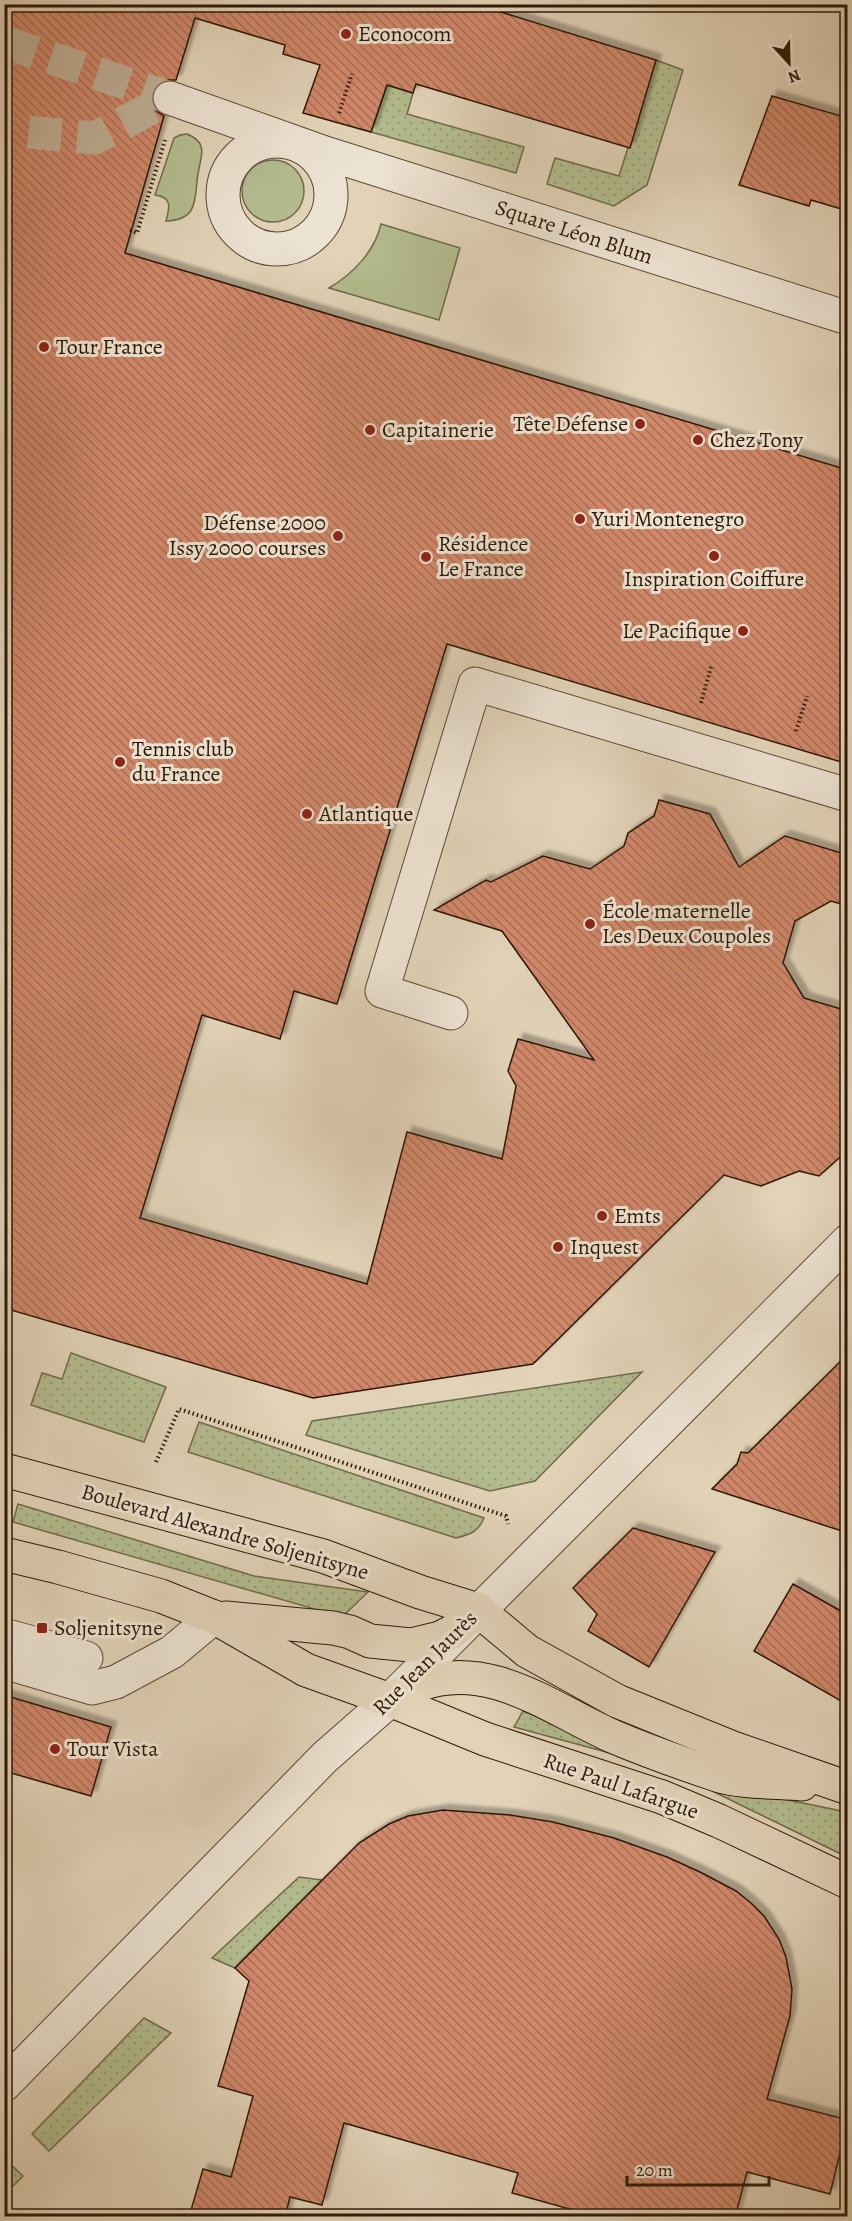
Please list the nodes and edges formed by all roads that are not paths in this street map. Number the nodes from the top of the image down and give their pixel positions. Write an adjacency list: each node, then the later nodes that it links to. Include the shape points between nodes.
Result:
1 (173, 99): 2 (street, Square Léon Blum, via 301,145)
2 (848, 318)
3 (848, 795): 4 (street, via 474,684 382,991)
4 (451, 1013)
5 (848, 1241): 8 (street, Rue Jean Jaurès)
6 (4, 1470): 8 (main road, Boulevard Alexandre Soljenitsyne, via 323,1556)
7 (4, 1554): 9 (main road, via 161,1596)
8 (478, 1610): 9 (main road, via 452,1632 411,1645 370,1641 333,1628); 13 (street, Rue Jean Jaurès); 14 (main road, via 527,1651 617,1701 733,1748)
9 (214, 1617): 12 (street, via 172,1652 116,1682 92,1688); 13 (main road, via 306,1670)
10 (4, 1635): 11 (street)
11 (86, 1658)
12 (4, 1662)
13 (390, 1700): 14 (main road, via 434,1680 485,1680 529,1695 613,1736 723,1777); 15 (main road, Rue Paul Lafargue, via 485,1739 662,1797); 16 (street, Rue Jean Jaurès, via 325,1757)
14 (848, 1788)
15 (848, 1882)
16 (4, 2085)

